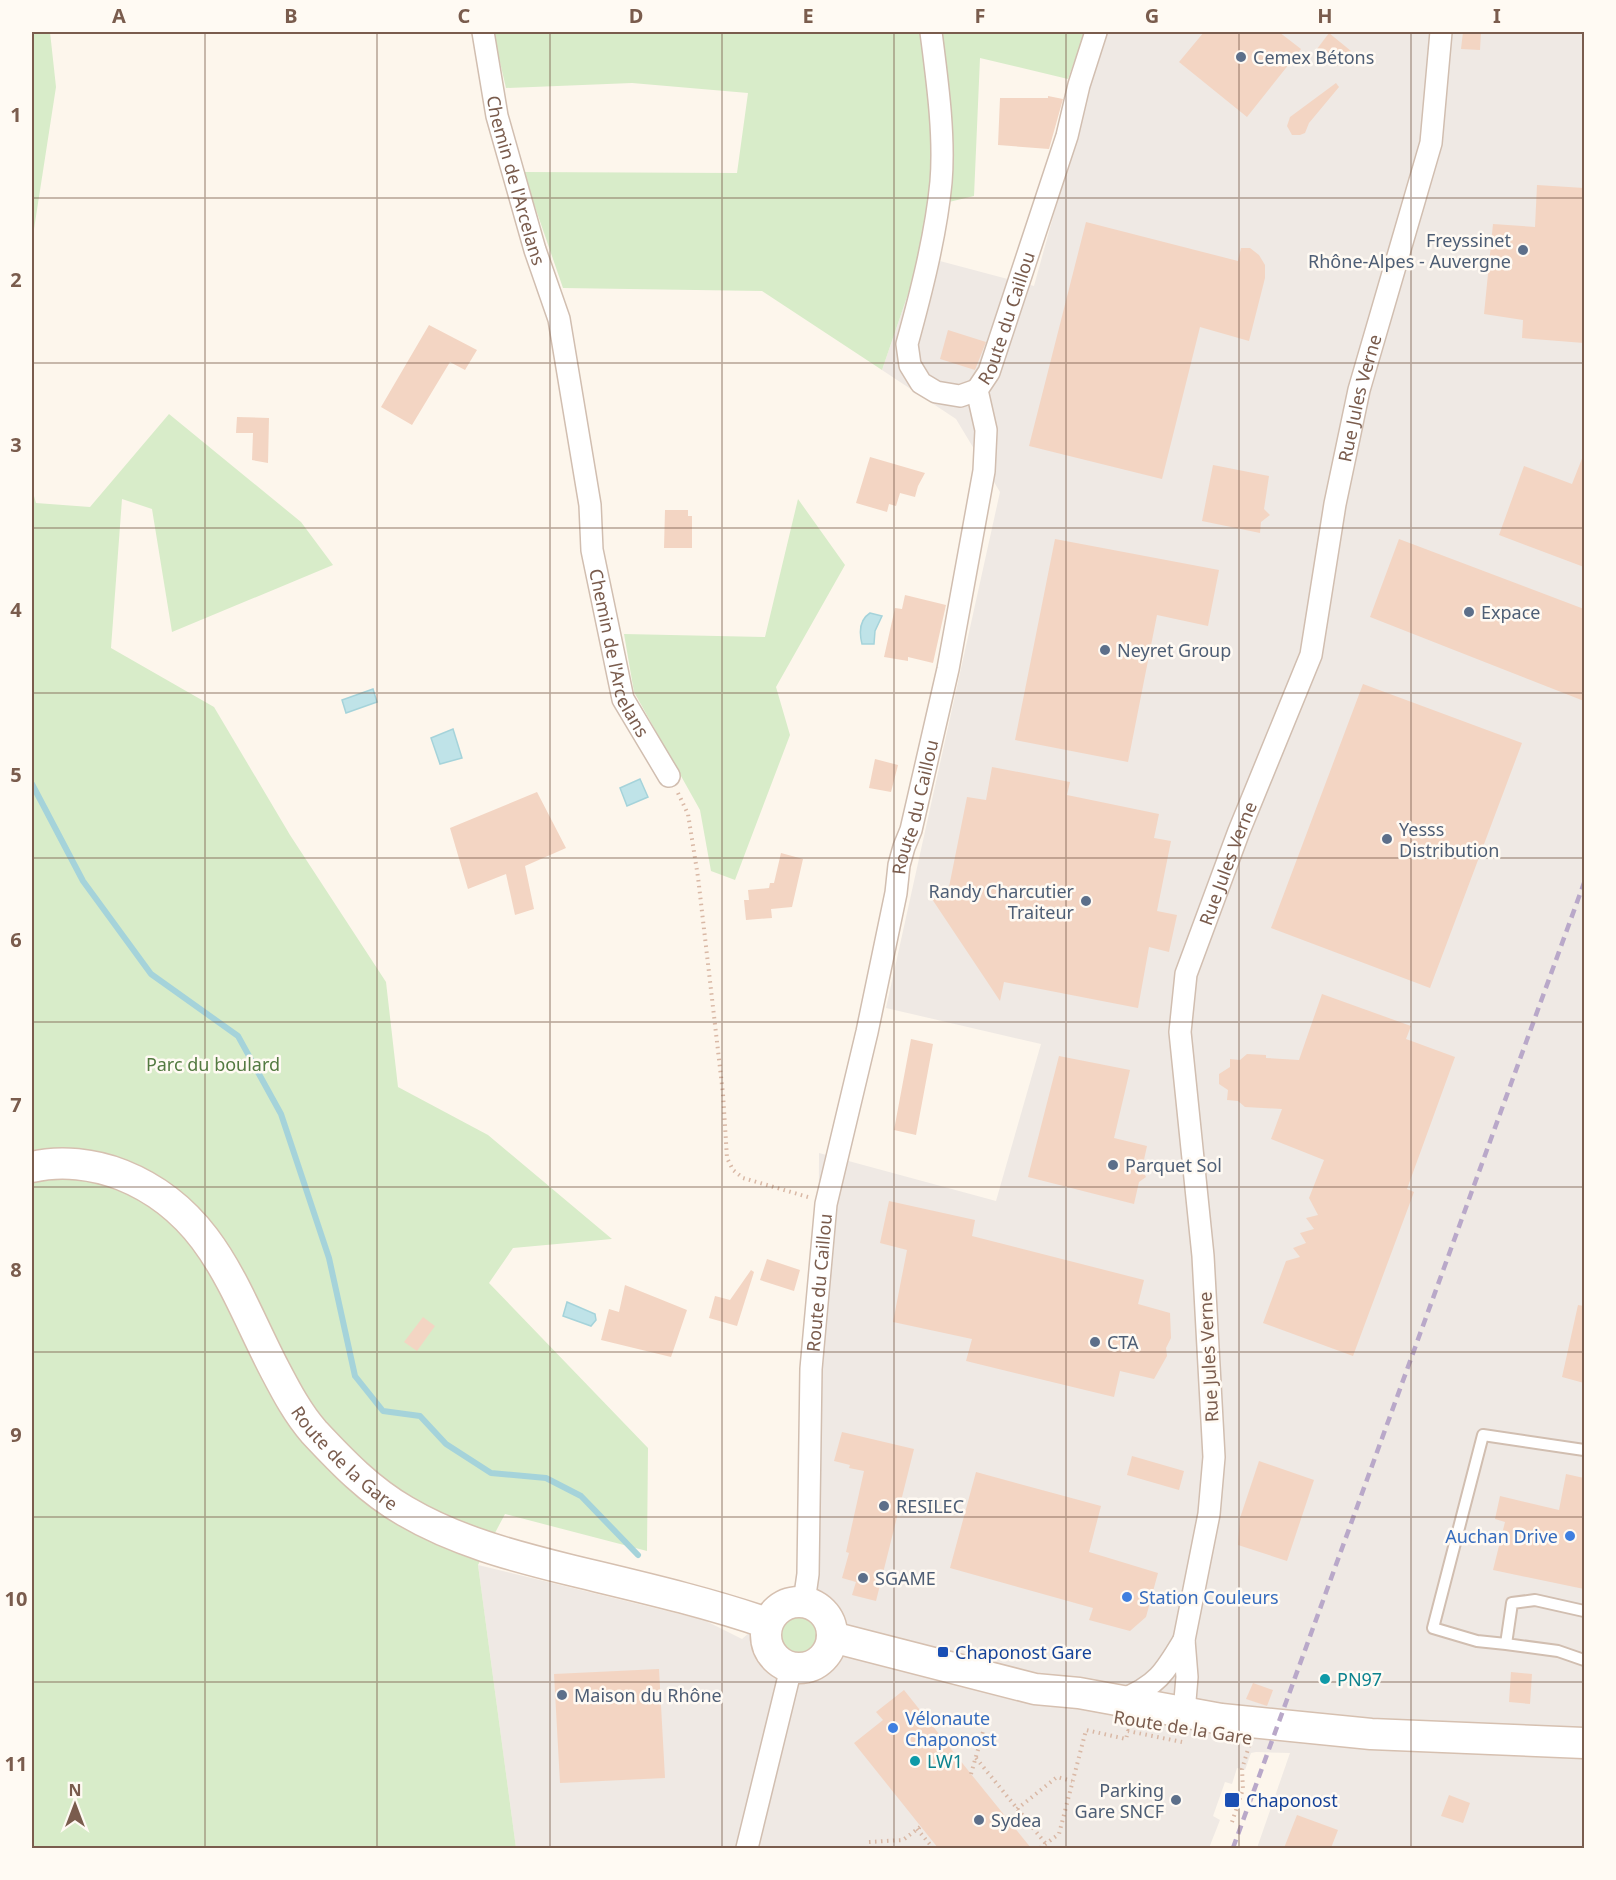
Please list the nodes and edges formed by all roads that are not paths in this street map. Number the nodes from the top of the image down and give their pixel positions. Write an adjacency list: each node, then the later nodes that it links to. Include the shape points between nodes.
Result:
1 (483, 32): 6 (street, Chemin de l'Arcelans, via 497,116 559,319 590,505 592,550 623,699)
2 (931, 32): 5 (street, via 941,180 907,344 910,365 921,383 936,392 960,396)
3 (1096, 32): 5 (street, Route du Caillou, via 989,372)
4 (1441, 32): 13 (street, Rue Jules Verne, via 1431,143 1359,390 1335,504 1311,655 1186,974 1180,1032 1203,1256 1214,1458 1209,1514)
5 (978, 390): 9 (street, Route du Caillou, via 986,449 973,536 948,669 911,830 899,865 867,1032 826,1204 811,1369)
6 (669, 776)
7 (32, 1167): 11 (main road, Route de la Gare, via 66,1163 118,1173 159,1193 183,1213 217,1255 290,1398 312,1430 352,1472 404,1511 502,1552)
8 (1584, 1450): 14 (lane, via 1483,1435 1433,1628 1477,1641)
9 (804, 1602): 11 (main road, via 782,1606); 12 (main road, via 828,1618)
10 (1584, 1611): 14 (lane, via 1535,1600 1512,1603)
11 (767, 1623): 16 (main road, via 766,1646 772,1656)
12 (832, 1637): 16 (main road, via 820,1661 801,1669); 17 (main road, Route de la Gare)
13 (1184, 1640): 18 (street, via 1165,1673); 19 (street, Rue Jules Verne)
14 (1506, 1644): 15 (lane, via 1558,1651)
15 (1584, 1660)
16 (791, 1668): 22 (street)
17 (1035, 1689): 18 (main road, Route de la Gare); 20 (main road, Route de la Gare, via 1064,1705 1251,1739 1297,1741)
18 (1121, 1700): 19 (main road, Route de la Gare)
19 (1184, 1712): 20 (main road, Route de la Gare, via 1251,1723)
20 (1371, 1734): 21 (main road, Route de la Gare)
21 (1584, 1743)
22 (747, 1848)

